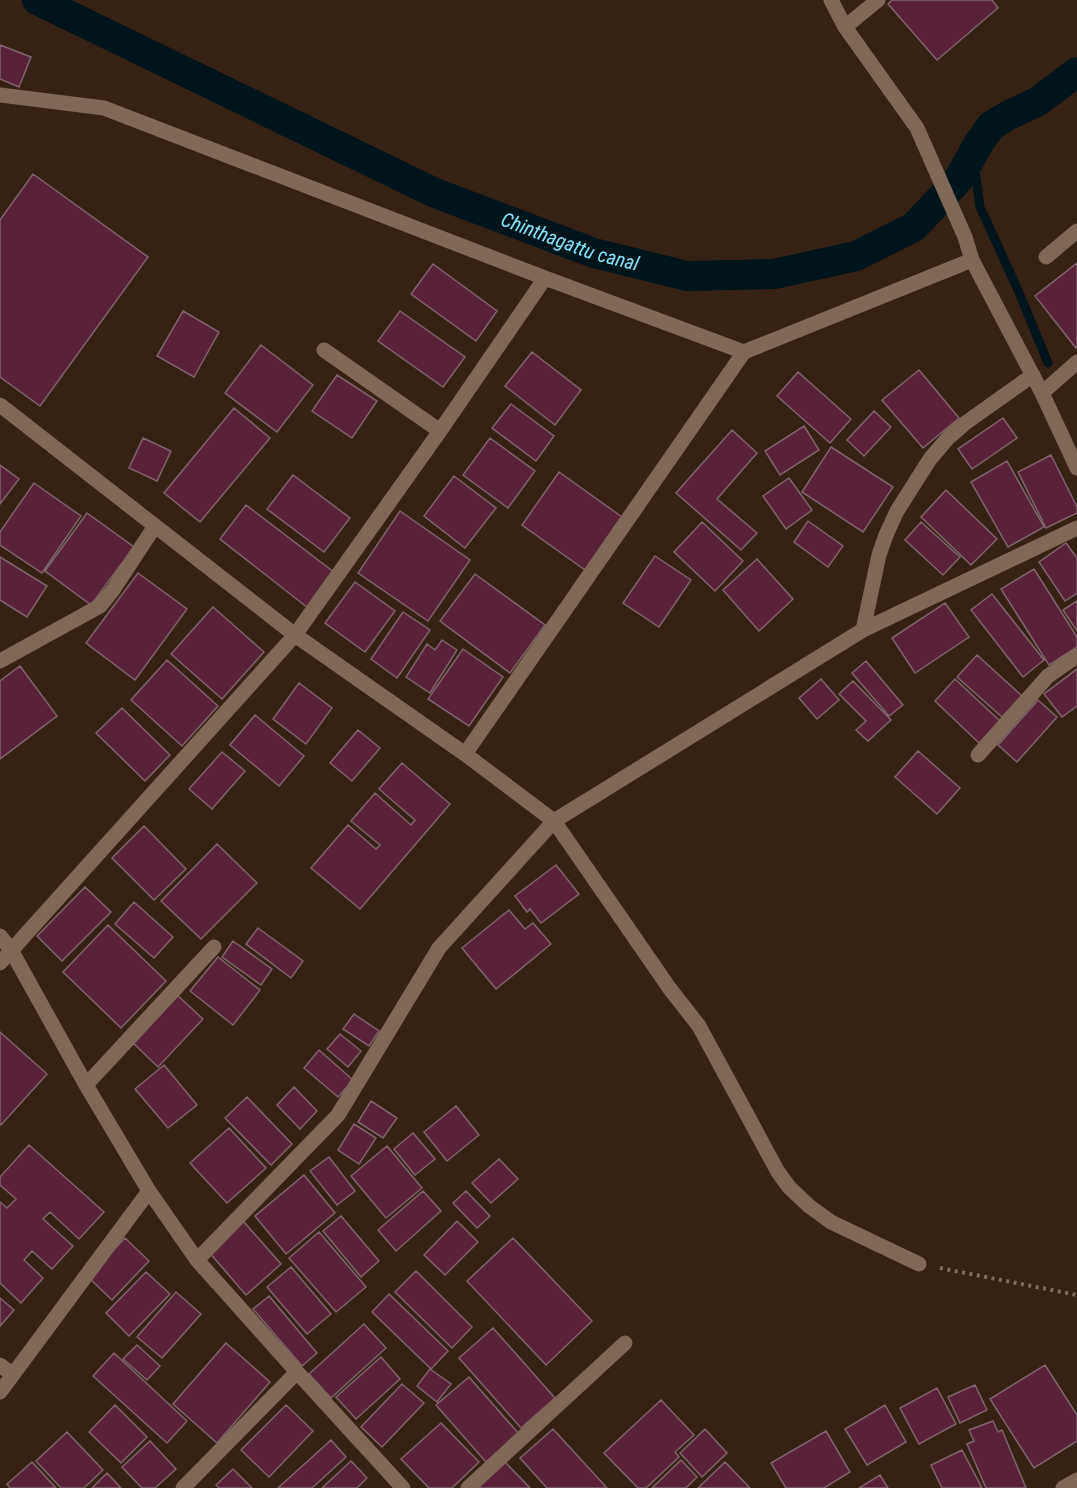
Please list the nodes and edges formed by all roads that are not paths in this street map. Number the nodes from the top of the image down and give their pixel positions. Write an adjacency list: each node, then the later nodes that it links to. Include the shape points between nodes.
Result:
1 (831, 0): 3 (street)
2 (878, 0): 3 (street)
3 (845, 27): 7 (street, via 917,128)
4 (0, 95): 8 (street, via 104,108)
5 (1077, 231): 6 (street)
6 (1046, 257)
7 (972, 260): 10 (street); 12 (street)
8 (545, 278): 10 (street); 15 (street)
9 (324, 350): 15 (street)
10 (744, 351): 23 (street)
11 (1077, 362): 13 (street)
12 (1033, 375): 13 (street); 19 (street, via 964,424 930,459 886,535)
13 (1042, 393): 16 (street)
14 (0, 405): 17 (street)
15 (440, 431): 20 (street)
16 (1077, 468)
17 (155, 526): 20 (street); 22 (street, via 100,606)
18 (1077, 528): 19 (street)
19 (863, 630): 25 (street)
20 (295, 635): 23 (street); 28 (street)
21 (1077, 656): 24 (street, via 1048,676)
22 (0, 661)
23 (465, 754): 25 (street)
24 (978, 755)
25 (554, 821): 32 (street, via 439,948 338,1115); 33 (street, via 699,1026 789,1187 831,1222)
26 (0, 936): 28 (street)
27 (214, 947): 30 (street)
28 (11, 950): 29 (street); 30 (street)
29 (0, 963)
30 (86, 1085): 31 (street)
31 (149, 1191): 32 (street); 37 (street)
32 (197, 1260): 36 (street)
33 (919, 1264)
34 (625, 1343): 42 (street)
35 (0, 1365): 37 (street)
36 (297, 1372): 40 (street); 41 (street)
37 (13, 1375): 38 (street)
38 (0, 1392)
39 (1077, 1480): 43 (street)
40 (183, 1488)
41 (403, 1488)
42 (468, 1488)
43 (1063, 1488)

